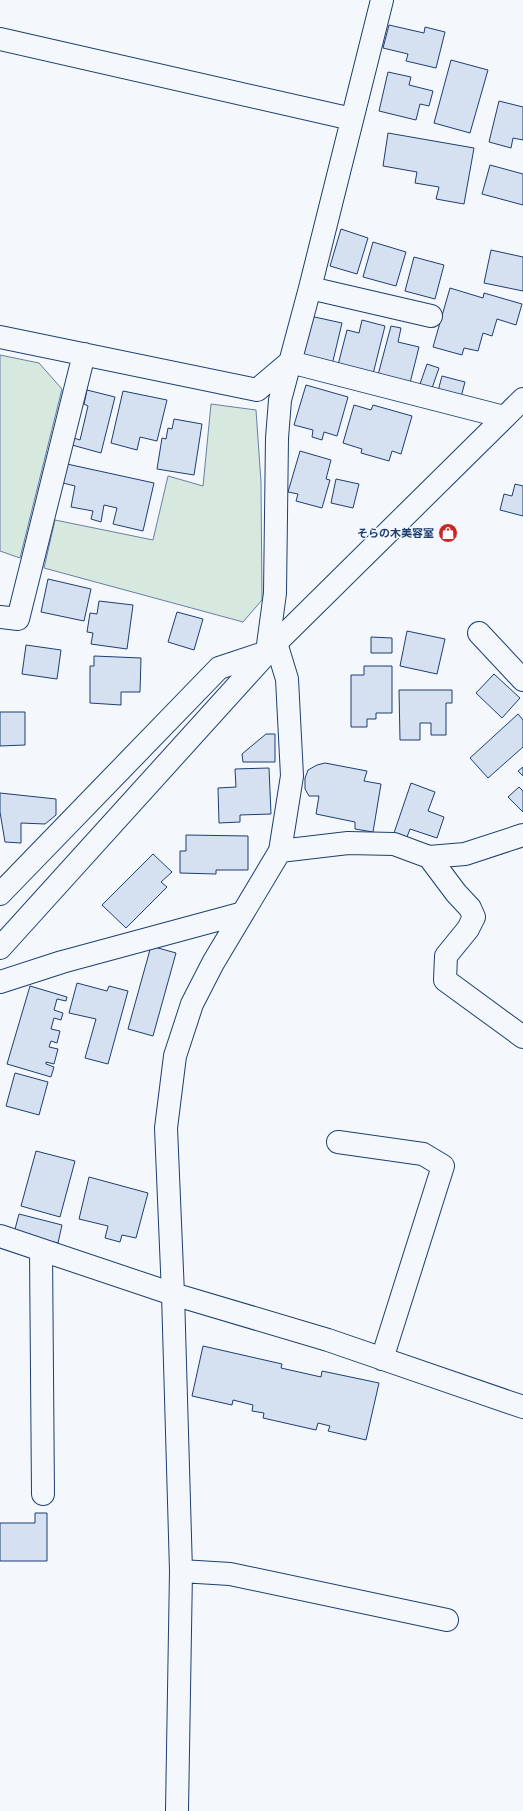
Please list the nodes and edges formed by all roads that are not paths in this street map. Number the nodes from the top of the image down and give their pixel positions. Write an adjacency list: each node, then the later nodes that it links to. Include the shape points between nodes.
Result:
1 (382, 0): 3 (street)
2 (0, 39): 3 (street)
3 (352, 119): 4 (street)
4 (310, 288): 5 (street); 8 (street)
5 (431, 316)
6 (0, 337): 7 (street)
7 (84, 354): 8 (street, via 257,390); 11 (street, via 18,619)
8 (290, 362): 10 (street); 13 (street, via 280,400)
9 (523, 399): 10 (street)
10 (504, 417): 13 (street)
11 (0, 617)
12 (479, 633): 14 (street)
13 (272, 648): 16 (street, via 287,679 292,776); 18 (street, via 219,668); 20 (street)
14 (523, 680)
15 (523, 835): 17 (street, via 466,854)
16 (280, 851): 17 (street, via 348,843 394,844); 19 (street)
17 (429, 857): 22 (street, via 470,908 474,917 468,929 446,956 445,980)
18 (1, 889)
19 (243, 913): 21 (street, via 62,962); 26 (street, via 192,1004 174,1056 166,1128)
20 (0, 948)
21 (0, 982)
22 (523, 1037)
23 (338, 1142): 27 (street, via 423,1154 443,1166)
24 (0, 1236): 25 (street)
25 (41, 1251): 26 (street); 29 (street)
26 (173, 1294): 27 (street, via 328,1340); 30 (street)
27 (382, 1359): 28 (street)
28 (523, 1408)
29 (44, 1494)
30 (181, 1572): 31 (street, via 230,1574); 32 (street)
31 (448, 1620)
32 (177, 1811)

